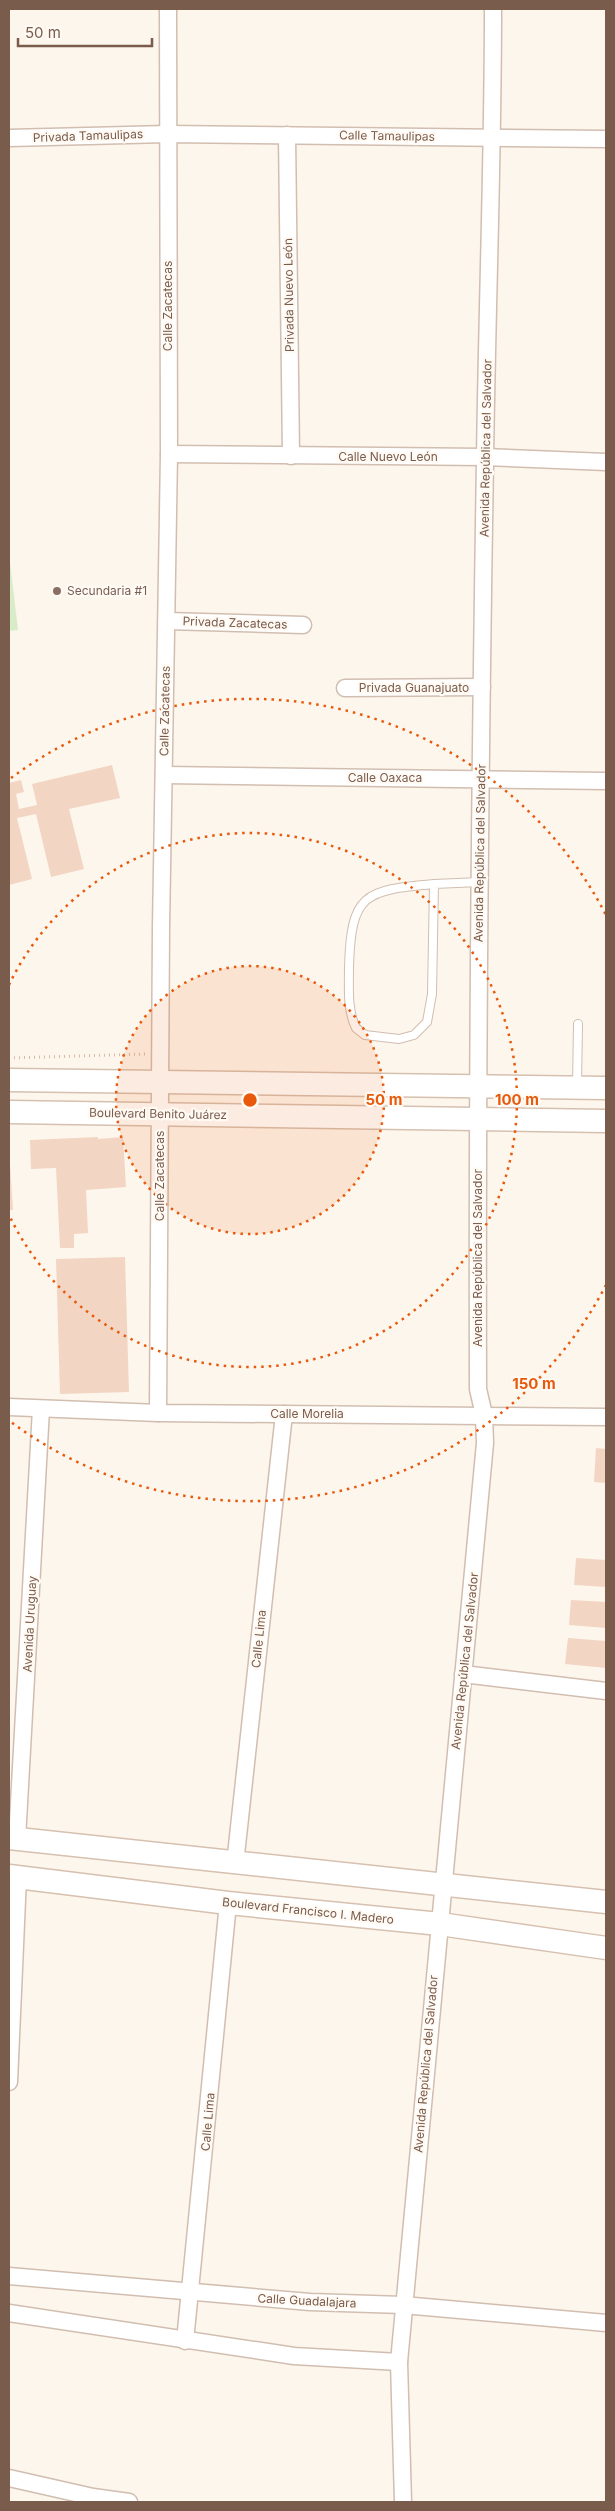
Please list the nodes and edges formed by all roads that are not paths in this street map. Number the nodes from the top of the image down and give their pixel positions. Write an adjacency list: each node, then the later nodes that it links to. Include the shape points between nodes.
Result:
1 (168, 9): 3 (street, Calle Zacatecas)
2 (492, 9): 5 (street, Avenida República del Salvador)
3 (167, 134): 4 (street, Calle Tamaulipas); 6 (street, Privada Tamaulipas); 8 (street, Calle Zacatecas)
4 (287, 135): 5 (street, Calle Tamaulipas); 9 (street, Privada Nuevo León)
5 (493, 137): 7 (street, Calle Tamaulipas); 10 (street, Avenida República del Salvador)
6 (9, 138)
7 (606, 139)
8 (170, 454): 9 (street, Calle Nuevo León); 12 (street, Calle Zacatecas)
9 (291, 456): 10 (street, Calle Nuevo León)
10 (485, 457): 11 (street, Calle Nuevo León); 14 (street, Avenida República del Salvador)
11 (606, 462)
12 (167, 621): 13 (street, Privada Zacatecas); 16 (street, Calle Zacatecas)
13 (303, 625)
14 (482, 687): 15 (street, Privada Guanajuato); 17 (street, Avenida República del Salvador)
15 (346, 688)
16 (164, 775): 17 (street, Calle Oaxaca); 23 (street, Calle Zacatecas)
17 (482, 779): 18 (street, Calle Oaxaca); 19 (street, Avenida República del Salvador)
18 (606, 781)
19 (480, 882): 20 (lane); 24 (street, Avenida República del Salvador)
20 (434, 884): 20 (lane, via 432,994 427,1022 414,1035 399,1039 365,1035 356,1028 350,1006 350,932 355,912 368,898 381,892 397,887)
21 (578, 1024): 25 (lane)
22 (9, 1080): 23 (main road)
23 (161, 1082): 24 (main road); 28 (street, Calle Zacatecas)
24 (478, 1086): 25 (main road); 29 (street, Avenida República del Salvador)
25 (577, 1088): 26 (main road)
26 (606, 1088)
27 (9, 1112): 28 (main road, Boulevard Benito Juárez)
28 (160, 1114): 29 (main road, Boulevard Benito Juárez); 33 (street, Calle Zacatecas)
29 (477, 1119): 30 (main road, Boulevard Benito Juárez); 35 (street, Avenida República del Salvador, via 478,1389)
30 (606, 1121)
31 (9, 1408): 32 (street, Calle Morelia)
32 (41, 1409): 33 (street, Calle Morelia); 39 (street, Avenida Uruguay)
33 (158, 1413): 34 (street, Calle Morelia)
34 (284, 1414): 35 (street, Calle Morelia); 40 (street, Calle Lima)
35 (484, 1415): 36 (street, Calle Morelia); 37 (street, Avenida República del Salvador, via 484,1475)
36 (606, 1417)
37 (463, 1674): 38 (street); 42 (street, Avenida República del Salvador)
38 (606, 1691)
39 (13, 1839): 40 (main road)
40 (235, 1864): 42 (main road)
41 (13, 1877): 44 (main road, Boulevard Francisco I. Madero); 47 (street)
42 (442, 1883): 43 (main road); 45 (street, Avenida República del Salvador)
43 (606, 1902)
44 (228, 1903): 45 (main road, Boulevard Francisco I. Madero); 49 (street, Calle Lima)
45 (440, 1924): 46 (main road, Boulevard Francisco I. Madero); 50 (street, Avenida República del Salvador)
46 (606, 1948)
47 (9, 2082)
48 (9, 2276): 49 (street, Calle Guadalajara)
49 (192, 2292): 50 (street, Calle Guadalajara, via 310,2302); 53 (street, Calle Lima)
50 (403, 2305): 52 (street, Calle Guadalajara); 54 (street, Avenida República del Salvador)
51 (9, 2313): 53 (street)
52 (606, 2322)
53 (185, 2340): 54 (street, via 294,2356)
54 (399, 2362): 57 (street, Avenida República del Salvador)
55 (9, 2478): 56 (street)
56 (129, 2502)
57 (403, 2502)

